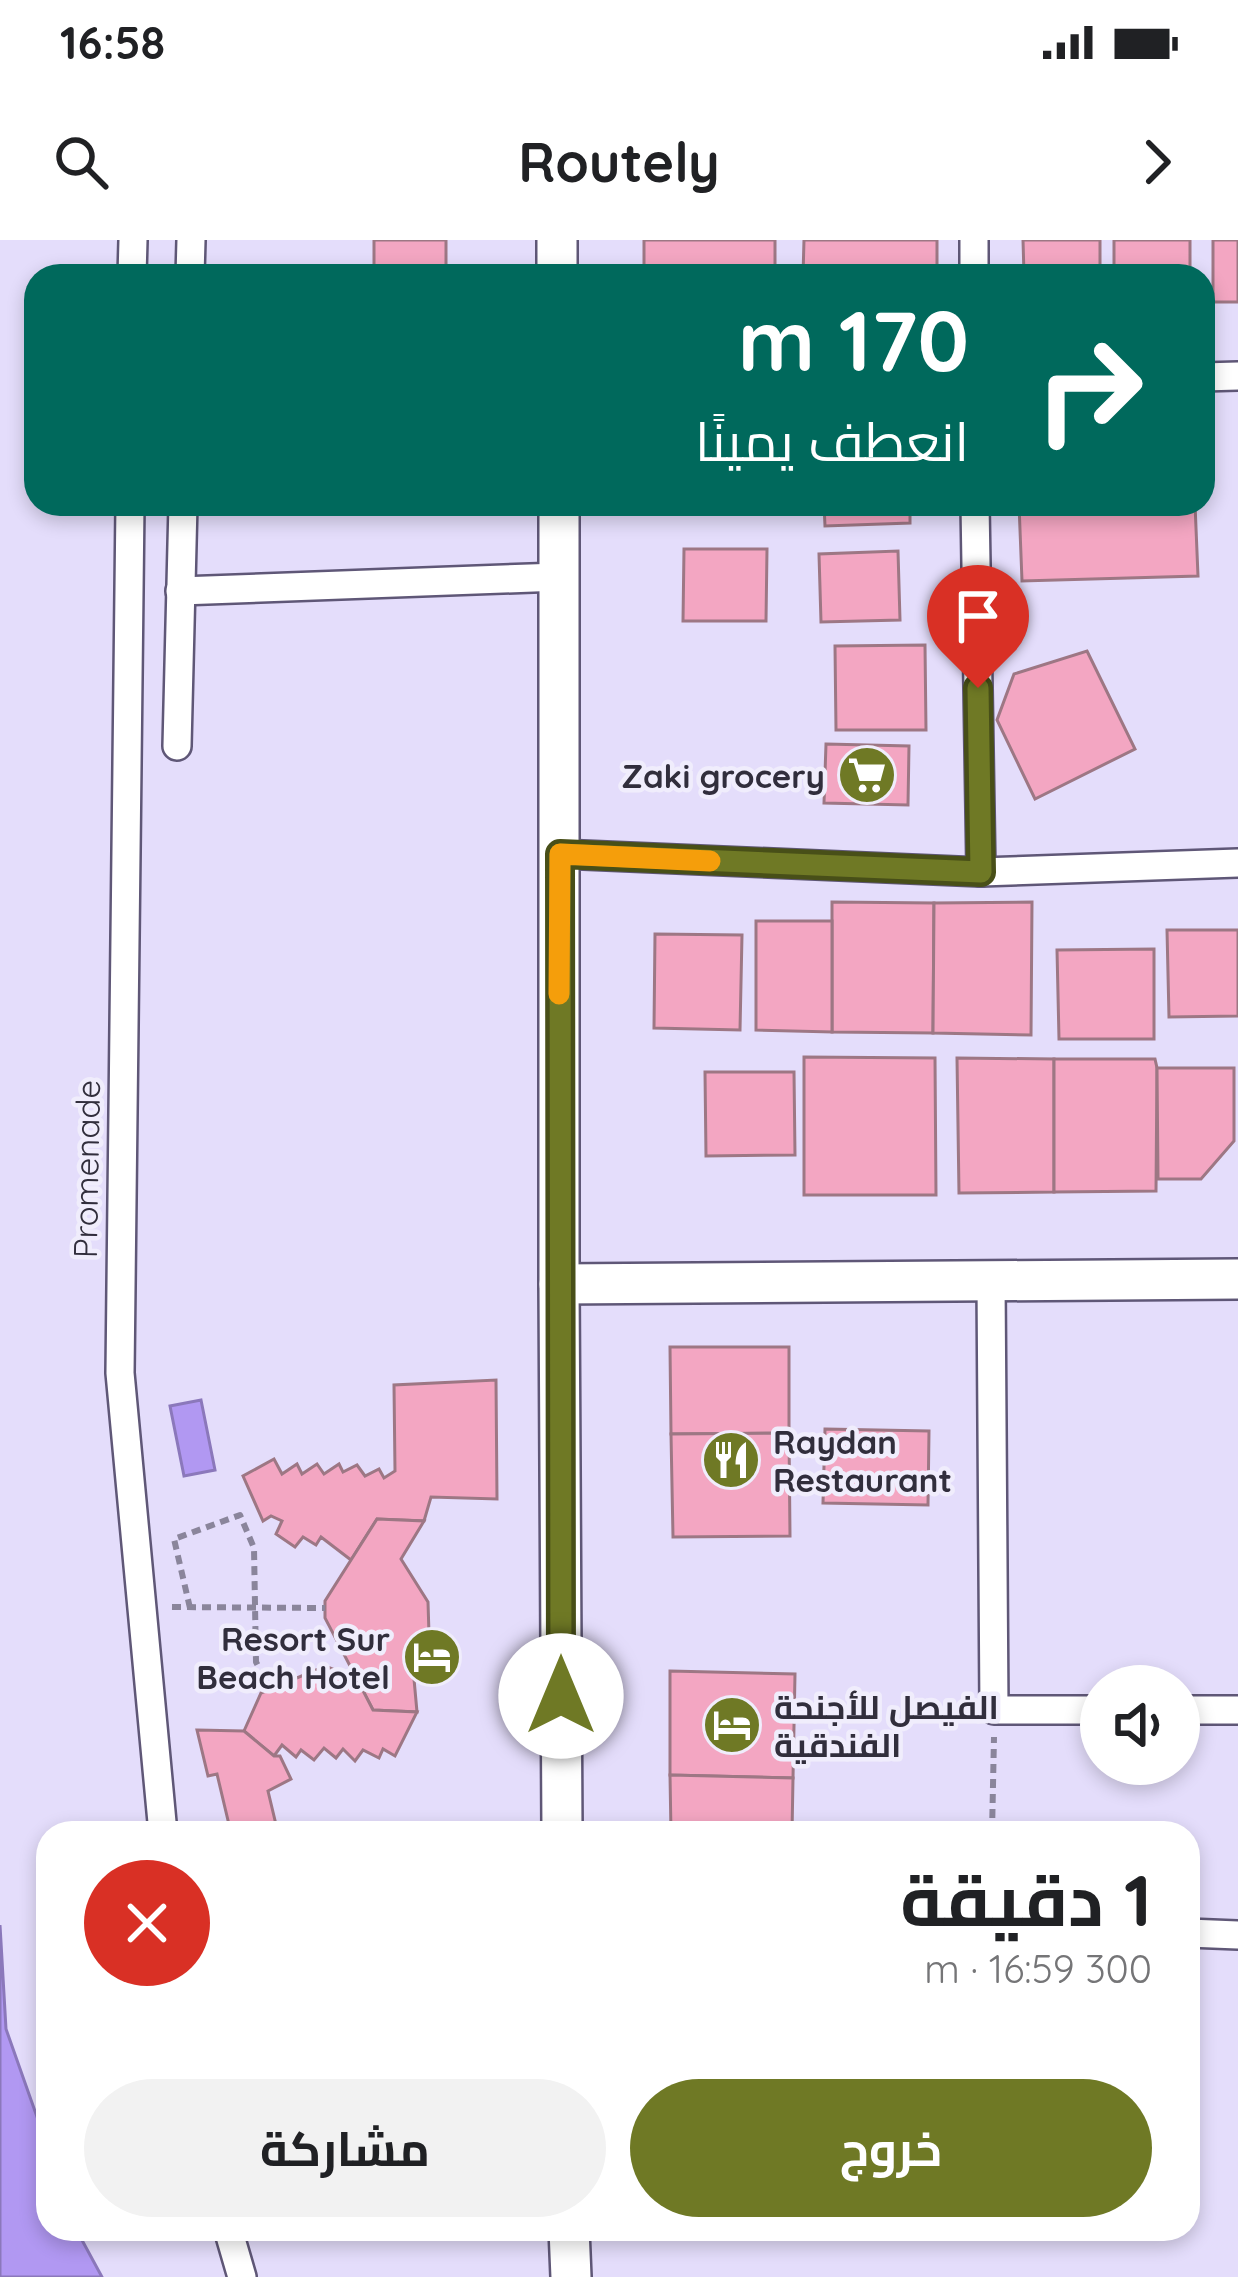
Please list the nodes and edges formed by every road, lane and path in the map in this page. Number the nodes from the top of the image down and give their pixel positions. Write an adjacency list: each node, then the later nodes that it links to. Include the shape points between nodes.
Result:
1 (130, 516): 14 (street, Promenade, via 120,1373)
2 (183, 516): 6 (street)
3 (559, 516): 5 (main road)
4 (975, 516): 10 (street)
5 (559, 577): 6 (street); 8 (main road)
6 (180, 591): 7 (street)
7 (177, 746)
8 (560, 854): 10 (street); 13 (main road)
9 (1238, 863): 10 (street)
10 (981, 872)
11 (1238, 1280): 12 (main road)
12 (991, 1281): 13 (main road); 18 (street)
13 (559, 1284): 23 (main road)
14 (142, 1608): 15 (path); 22 (street, Promenade)
15 (190, 1608): 16 (path); 17 (path, via 174,1539 240,1515 254,1548 256,1662)
16 (325, 1608)
17 (270, 1689)
18 (994, 1709): 19 (street); 24 (path)
19 (1080, 1709)
20 (1200, 1710): 21 (street)
21 (1238, 1710)
22 (162, 1821)
23 (562, 1821)
24 (992, 1821)
25 (1200, 1933): 26 (street)
26 (1238, 1934)
27 (232, 2241): 29 (street)
28 (570, 2241): 30 (main road)
29 (242, 2277)
30 (571, 2277)

